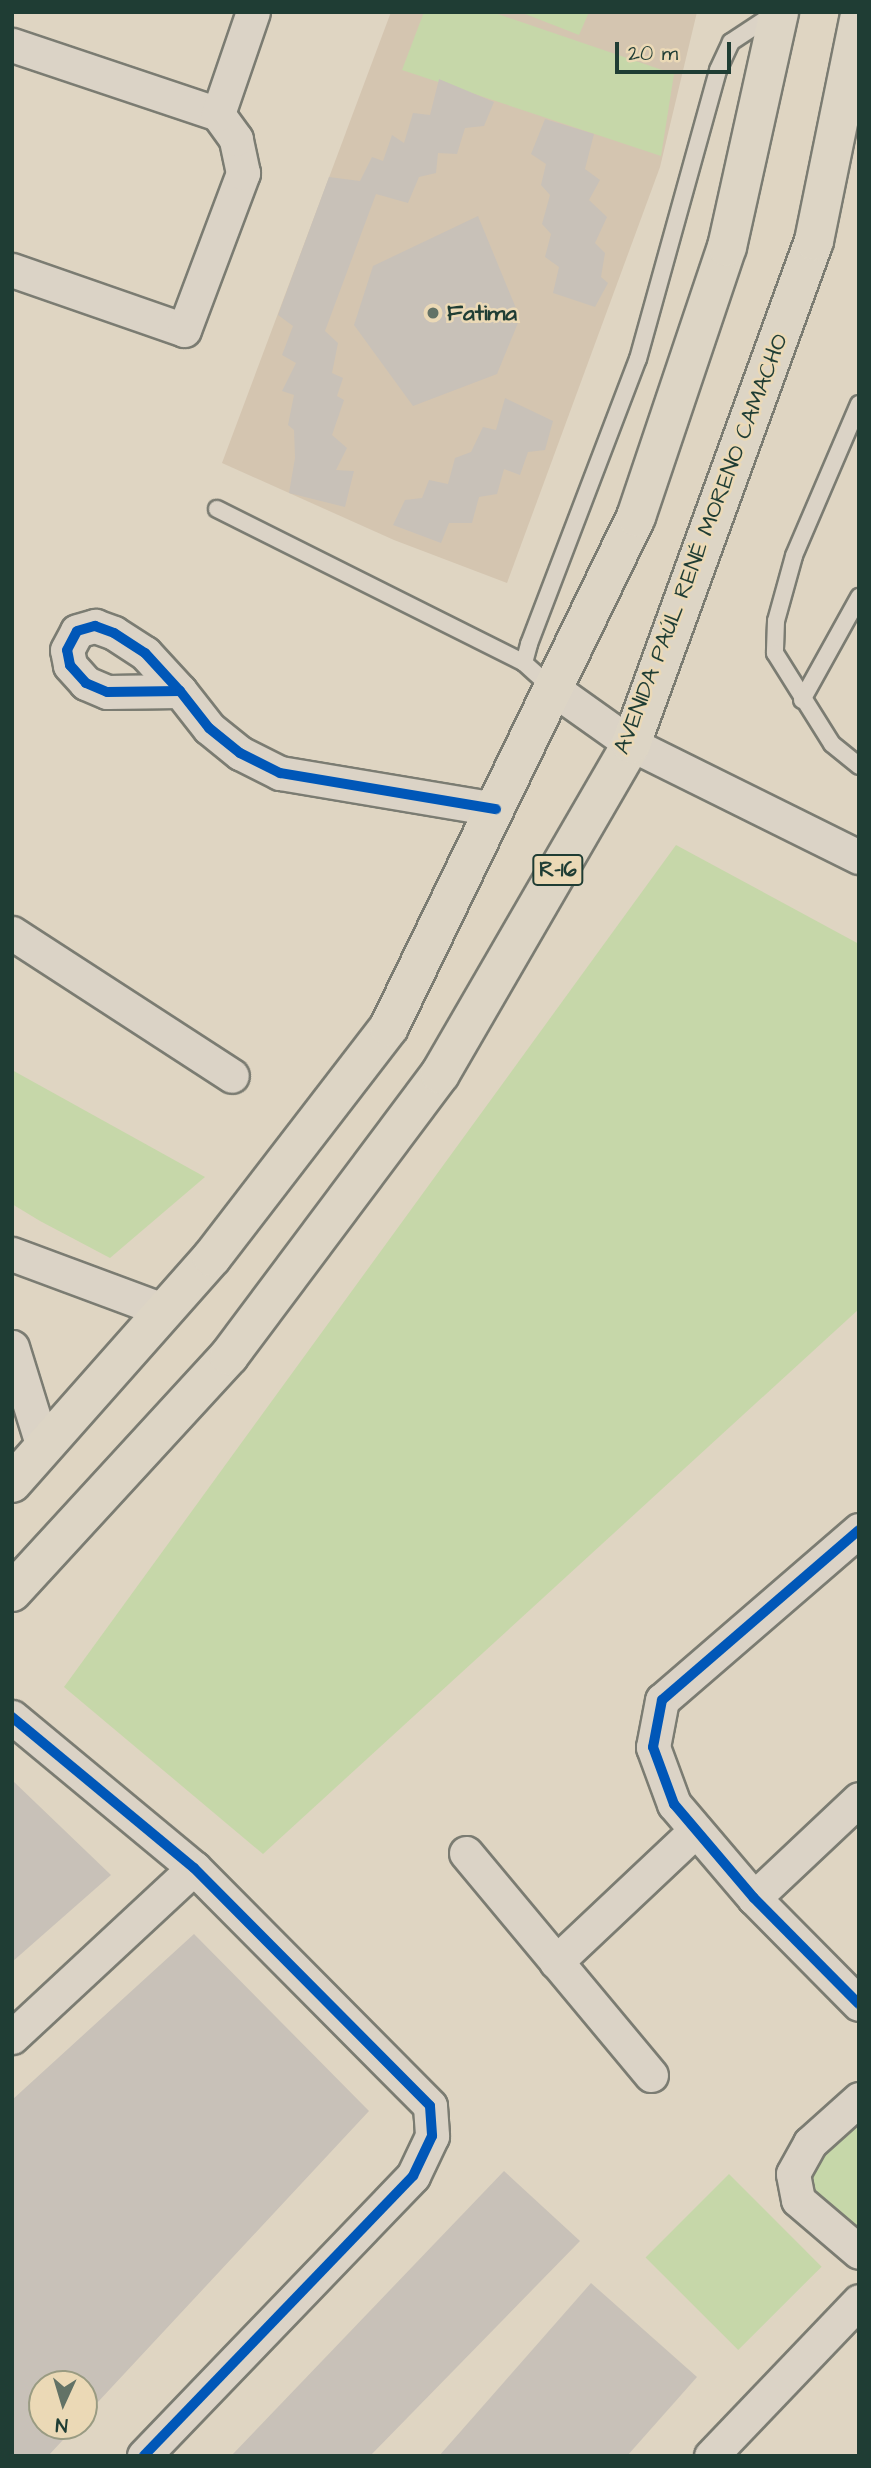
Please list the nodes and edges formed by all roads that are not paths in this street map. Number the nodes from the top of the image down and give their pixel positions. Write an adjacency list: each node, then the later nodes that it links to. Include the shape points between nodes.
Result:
1 (253, 12): 5 (street)
2 (778, 12): 10 (lane, via 731,42 718,70 638,359); 11 (main road, via 722,260 636,517)
3 (859, 19): 14 (main road, AVENIDA PAÚL RENÉ MORENO CAMACHO / R-16, via 814,241)
4 (12, 45): 5 (street)
5 (218, 114): 6 (street, via 236,139 243,173 184,330)
6 (12, 270)
7 (857, 415): 13 (lane, via 794,556 776,621 775,653)
8 (217, 509): 10 (lane)
9 (859, 597): 13 (lane)
10 (524, 663): 11 (lane)
11 (555, 690): 14 (street); 16 (main road)
12 (180, 691): 16 (street, via 219,736 280,774)
13 (802, 700): 15 (lane, via 832,744)
14 (631, 744): 17 (street); 26 (main road, AVENIDA PAÚL RENÉ MORENO CAMACHO / R-16, via 440,1074 229,1356)
15 (859, 766)
16 (496, 809): 21 (main road, via 389,1027)
17 (859, 857)
18 (12, 933): 19 (street)
19 (232, 1076)
20 (12, 1254): 21 (street)
21 (165, 1311): 23 (main road)
22 (12, 1347): 23 (street)
23 (43, 1447): 24 (main road)
24 (12, 1483)
25 (859, 1530): 29 (street, via 662,1700 653,1746 674,1804)
26 (12, 1592)
27 (12, 1717): 31 (street)
28 (859, 1799): 32 (street)
29 (696, 1830): 32 (street); 33 (street)
30 (466, 1853): 33 (street)
31 (194, 1868): 35 (street); 40 (street, via 430,2106 432,2136 413,2176)
32 (754, 1898): 34 (street)
33 (556, 1962): 36 (street)
34 (859, 2004)
35 (12, 2037)
36 (651, 2075)
37 (859, 2099): 38 (street, via 810,2143 793,2174 798,2200)
38 (859, 2252)
39 (859, 2301): 41 (street)
40 (144, 2456)
41 (711, 2456)

